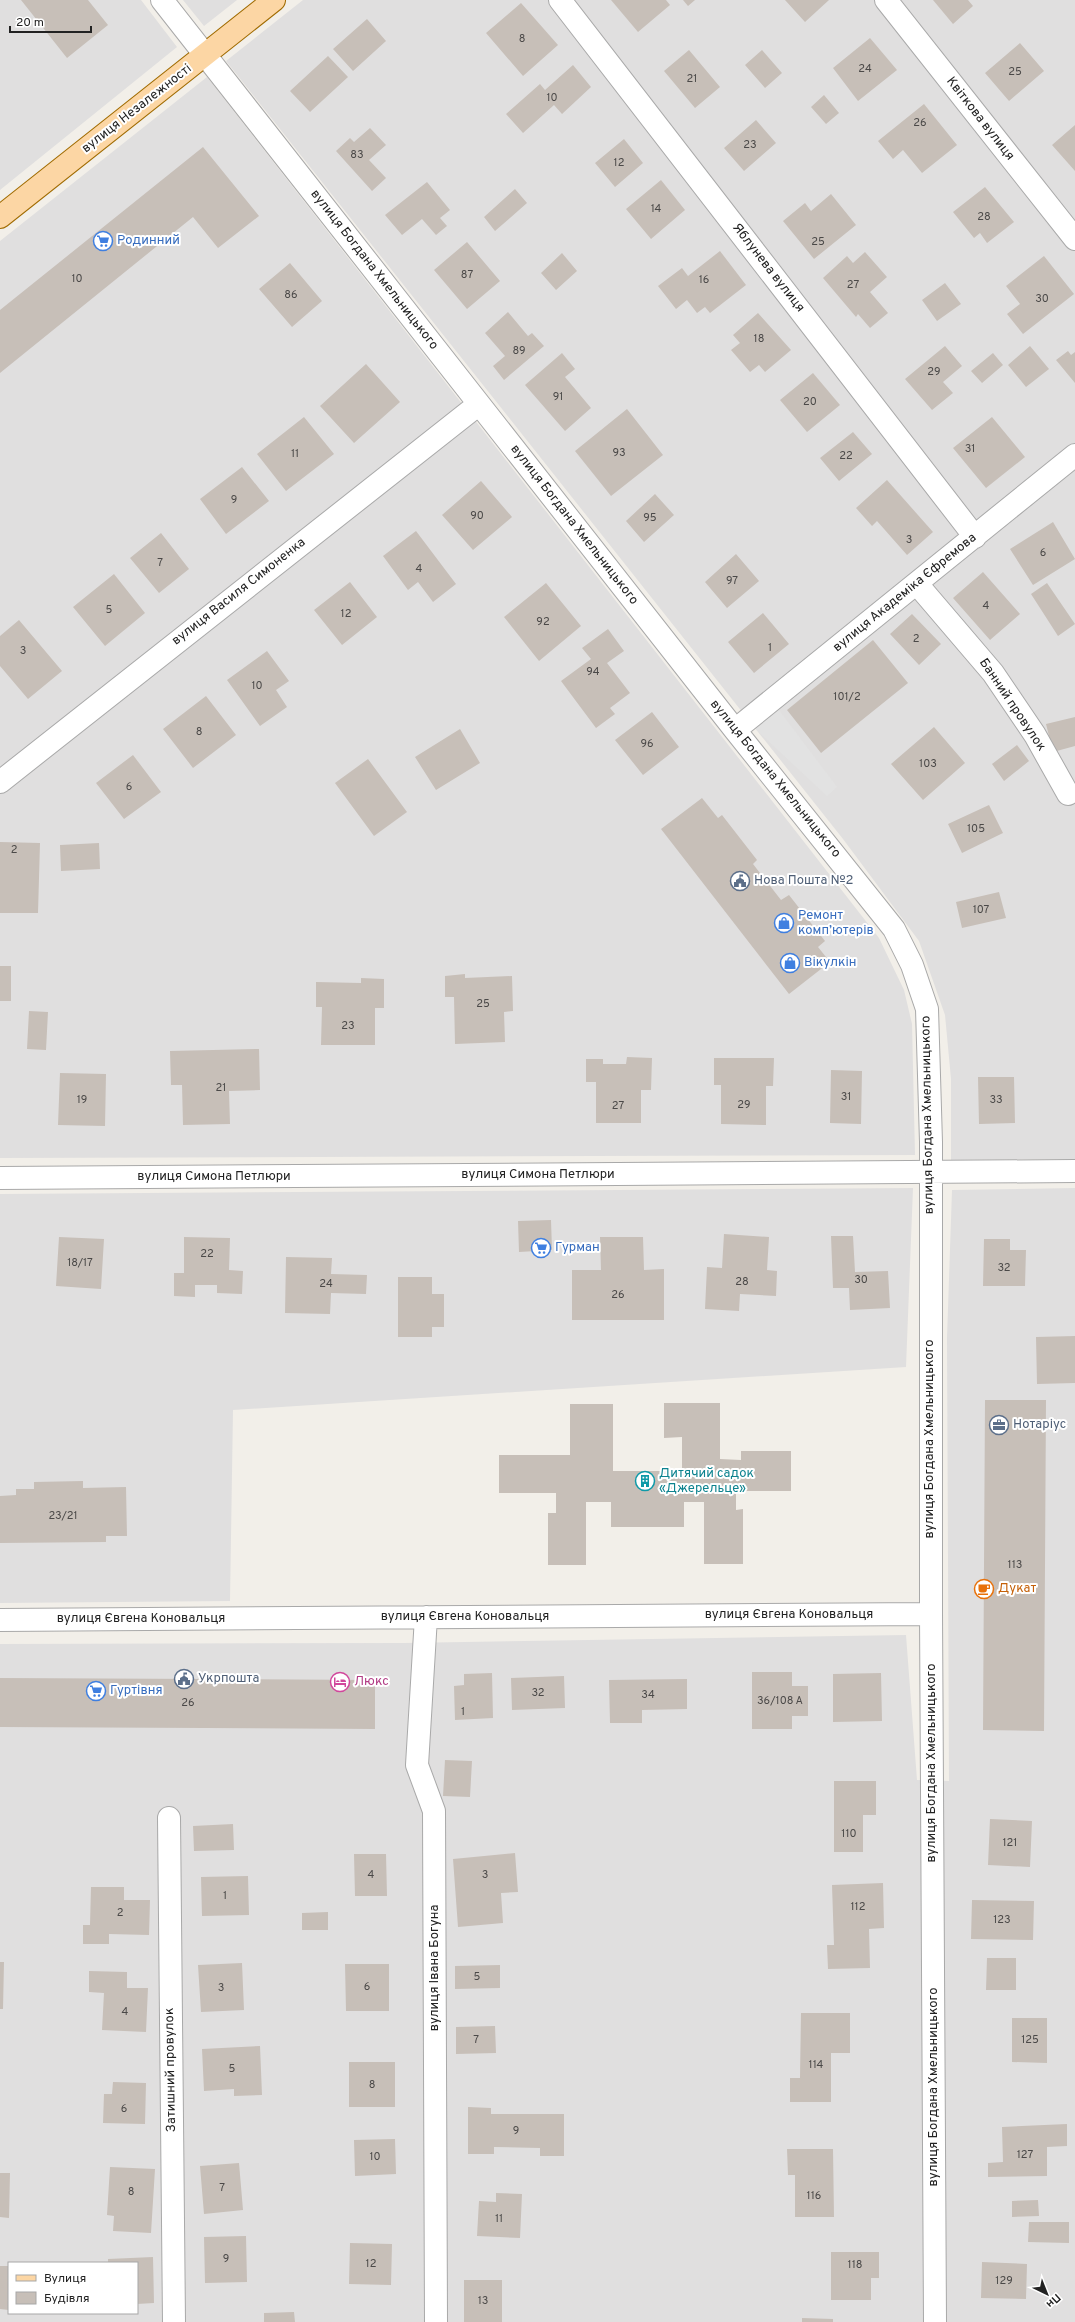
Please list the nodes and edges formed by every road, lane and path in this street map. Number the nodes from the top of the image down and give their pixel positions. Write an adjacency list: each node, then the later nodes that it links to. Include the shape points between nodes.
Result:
1 (162, 0): 5 (street, вулиця Богдана Хмельницького)
2 (274, 0): 5 (main road, вулиця Незалежності)
3 (560, 0): 10 (street, Яблунева вулиця)
4 (886, 0): 7 (street, Квіткова вулиця)
5 (206, 55): 6 (main road, вулиця Незалежності); 8 (street, вулиця Богдана Хмельницького)
6 (0, 217)
7 (1075, 239)
8 (479, 404): 12 (street, вулиця Богдана Хмельницького); 13 (street, вулиця Василя Симоненка)
9 (1075, 455): 10 (street, вулиця Академіка Єфремова)
10 (975, 537): 11 (street, вулиця Академіка Єфремова)
11 (918, 584): 12 (street, вулиця Академіка Єфремова); 14 (street, Банний провулок, via 993,673 1035,735)
12 (735, 730): 15 (street, вулиця Богдана Хмельницького, via 894,929 912,965 927,1009)
13 (0, 782)
14 (1068, 794)
15 (930, 1171): 16 (street, вулиця Симона Петлюри); 17 (street, вулиця Симона Петлюри); 18 (street, вулиця Богдана Хмельницького)
16 (1075, 1171)
17 (0, 1178)
18 (930, 1614): 19 (street, вулиця Євгена Коновальця); 24 (street, вулиця Богдана Хмельницького)
19 (426, 1617): 20 (street, вулиця Євгена Коновальця); 23 (street, вулиця Івана Богуна, via 417,1765 434,1811)
20 (0, 1620)
21 (169, 1818): 22 (street, Затишний провулок)
22 (174, 2322)
23 (436, 2322)
24 (936, 2322)

